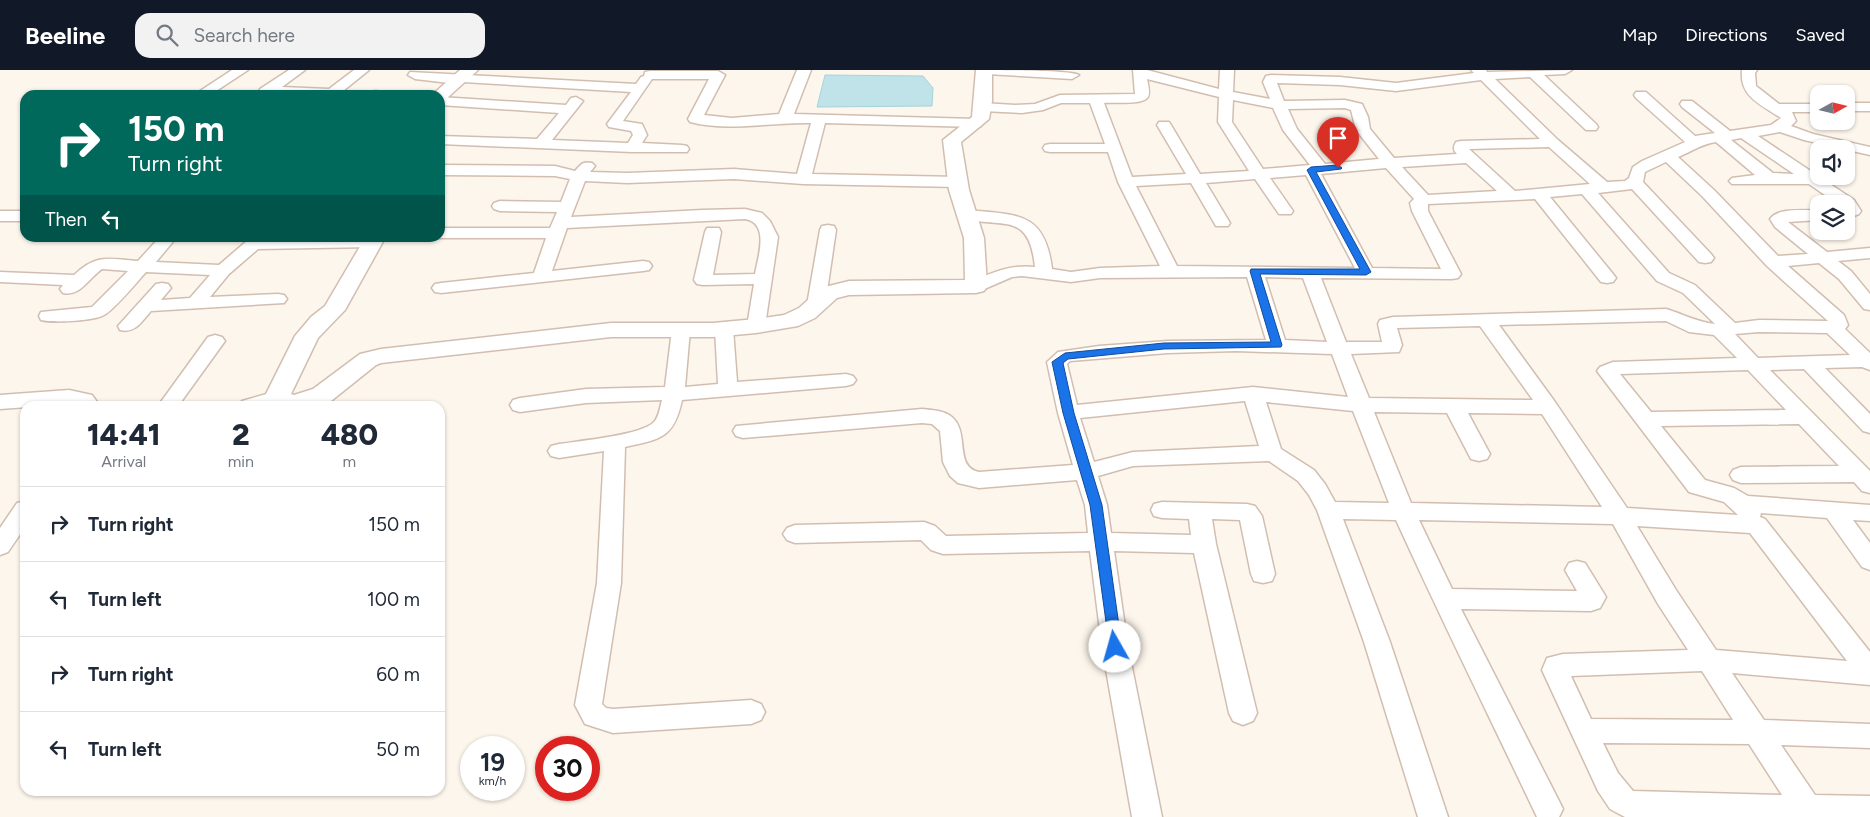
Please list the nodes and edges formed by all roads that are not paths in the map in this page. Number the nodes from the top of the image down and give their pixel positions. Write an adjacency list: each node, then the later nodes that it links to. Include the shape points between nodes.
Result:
1 (240, 70): 24 (street)
2 (298, 70): 25 (street)
3 (362, 70): 26 (street)
4 (804, 70): 41 (street)
5 (985, 70): 17 (street); 40 (street)
6 (1227, 70): 29 (street)
7 (1405, 70): 22 (street)
8 (1564, 70): 13 (street)
9 (1750, 70): 37 (street, via 1748,86)
10 (652, 72): 11 (street); 23 (street)
11 (701, 72): 41 (street, via 718,75 695,119 732,122)
12 (1140, 72): 20 (street); 30 (street, via 1142,96)
13 (1533, 72): 14 (street); 44 (street)
14 (1481, 73): 22 (street); 50 (street)
15 (1274, 74): 18 (street); 34 (street, via 1270,82)
16 (414, 75): 19 (street)
17 (1072, 75)
18 (1336, 75): 22 (street, via 1396,87); 32 (street)
19 (463, 76): 21 (street); 27 (street)
20 (1176, 76): 29 (street)
21 (588, 85): 23 (street); 36 (street)
22 (1419, 85)
23 (639, 88): 53 (street, via 614,124 637,127 640,135)
24 (209, 90)
25 (268, 90)
26 (335, 90)
27 (445, 91)
28 (1641, 94): 49 (street)
29 (1226, 95): 34 (street); 63 (street, via 1225,122)
30 (1096, 99): 40 (street, via 1060,99 1035,108); 55 (street)
31 (445, 101): 36 (street)
32 (1350, 104): 34 (street); 60 (street, via 1362,117 1363,130 1368,138)
33 (1687, 104): 47 (street)
34 (1279, 105): 61 (street, via 1290,130)
35 (1855, 107): 39 (street)
36 (570, 108): 51 (street)
37 (1779, 108): 38 (street); 45 (street, via 1788,116 1789,122)
38 (1810, 108)
39 (1870, 108)
40 (979, 115): 42 (street); 71 (street, via 952,140)
41 (784, 118): 42 (street)
42 (819, 119): 68 (street)
43 (1164, 125): 66 (street)
44 (1591, 126)
45 (1780, 127): 46 (street); 57 (street)
46 (1745, 134): 47 (street); 65 (street)
47 (1724, 137): 49 (street); 67 (street)
48 (445, 140): 51 (street)
49 (1693, 142): 58 (street)
50 (1553, 143): 59 (street, via 1461,145 1461,150); 75 (street)
51 (541, 144): 52 (street)
52 (602, 147): 53 (street); 64 (street)
53 (632, 148): 56 (street)
54 (1050, 148): 55 (street)
55 (1112, 148): 72 (street)
56 (682, 149)
57 (1870, 151)
58 (1669, 157): 73 (street, via 1638,170); 98 (street)
59 (1470, 158): 60 (street); 77 (street)
60 (1390, 163): 61 (street); 79 (street)
61 (1316, 169): 63 (street); 107 (street)
62 (445, 170): 64 (street, via 556,171)
63 (1259, 174): 66 (street); 82 (street)
64 (579, 176): 68 (street, via 627,178 734,174); 81 (street)
65 (1810, 176)
66 (1196, 178): 72 (street); 87 (street)
67 (1769, 178): 69 (street); 70 (street)
68 (803, 179): 71 (street)
69 (1810, 179)
70 (1737, 181)
71 (959, 182): 83 (street)
72 (1126, 182): 103 (street)
73 (1635, 183): 75 (street); 96 (street)
74 (1822, 185): 78 (street)
75 (1596, 189): 76 (street); 127 (street, via 1663,277 1689,289)
76 (1539, 194): 77 (street); 110 (street)
77 (1510, 195): 79 (street)
78 (1837, 195)
79 (1424, 200): 107 (street, via 1418,203 1420,211 1452,274)
80 (500, 206): 81 (street)
81 (567, 207): 88 (street)
82 (1286, 211)
83 (967, 215): 105 (street, via 1026,225 1039,241); 112 (street, via 974,238)
84 (20, 216): 86 (street)
85 (1810, 216): 97 (street, via 1778,219)
86 (1, 217)
87 (1222, 223)
88 (558, 228): 91 (street); 108 (street); 111 (street, via 702,216 756,216 770,238)
89 (828, 230): 117 (street)
90 (713, 232): 111 (street, via 703,280)
91 (445, 233)
92 (164, 242): 101 (street)
93 (314, 242): 102 (street, via 254,244)
94 (373, 242): 138 (street, via 334,310 307,336)
95 (1870, 253): 97 (street)
96 (1704, 258)
97 (1827, 261): 98 (street); 100 (street); 118 (street, via 1845,275)
98 (1773, 262): 124 (street, via 1837,319 1839,325)
99 (643, 266): 108 (street)
100 (1870, 266)
101 (142, 267): 102 (street); 109 (street, via 99,264 74,284); 120 (street, via 98,311)
102 (223, 270): 116 (street)
103 (1171, 270): 104 (street); 105 (street, via 1071,277)
104 (1254, 271): 106 (street); 129 (street)
105 (1044, 272): 112 (street, via 1009,272)
106 (1310, 272): 107 (street); 130 (street)
107 (1366, 272)
108 (542, 276): 114 (street)
109 (0, 277)
110 (1607, 278)
111 (764, 279): 123 (street)
112 (976, 286): 117 (street, via 849,288 829,293)
113 (162, 288): 119 (street)
114 (441, 288)
115 (278, 299): 116 (street)
116 (196, 303): 119 (street)
117 (816, 305): 123 (street, via 790,321)
118 (1870, 305)
119 (146, 306): 122 (street)
120 (48, 316)
121 (1485, 320): 127 (street, via 1666,315 1696,328); 130 (street, via 1393,322 1387,324 1386,329 1392,348); 148 (street)
122 (127, 326)
123 (756, 326): 125 (street)
124 (1832, 327): 127 (street, via 1790,325); 132 (street)
125 (724, 329): 126 (street); 135 (street)
126 (681, 330): 136 (street); 143 (street, via 611,330 380,356 368,359 322,395)
127 (1725, 330): 133 (street)
128 (215, 341): 140 (street)
129 (1277, 345): 130 (street); 149 (street, via 1164,346 1065,356 1057,362 1057,368)
130 (1339, 348): 146 (street)
131 (1809, 363): 132 (street); 133 (street); 152 (street)
132 (1868, 363)
133 (1753, 364): 150 (street); 151 (street, via 1613,368 1607,371)
134 (846, 380): 135 (street)
135 (728, 389): 136 (street, via 692,394)
136 (674, 392): 145 (street, via 586,396); 154 (street, via 666,422 660,430)
137 (1253, 394): 146 (street); 149 (street); 156 (street)
138 (277, 398): 141 (street); 142 (street)
139 (86, 401): 144 (street, via 69,397)
140 (172, 401)
141 (266, 401)
142 (286, 401)
143 (303, 401)
144 (0, 402)
145 (520, 405)
146 (1360, 405): 147 (street); 165 (street)
147 (1454, 406): 148 (street); 157 (street)
148 (1548, 407): 169 (street)
149 (1068, 413): 158 (street)
150 (1805, 417): 151 (street); 160 (street)
151 (1645, 419): 161 (street, via 1697,486 1724,492)
152 (1870, 426)
153 (744, 431): 158 (street, via 938,417 950,430 954,461 963,478 979,480)
154 (615, 442): 155 (street); 181 (street, via 609,583 588,705 590,713 613,721)
155 (559, 451)
156 (1272, 453): 158 (street, via 1133,459); 163 (street, via 1298,466)
157 (1479, 454)
158 (1086, 472): 172 (street, via 1096,505)
159 (1740, 474): 160 (street)
160 (1865, 479)
161 (1742, 504): 166 (street); 170 (street)
162 (1162, 510): 164 (street)
163 (1328, 510): 165 (street); 190 (street, via 1377,642)
164 (1199, 511): 173 (street); 177 (street, via 1244,511 1250,514)
165 (1404, 511): 169 (street); 178 (street)
166 (1834, 511): 167 (street); 175 (street)
167 (1870, 514)
168 (20, 516): 174 (street)
169 (1620, 516): 170 (street); 179 (street, via 1667,597)
170 (1757, 525): 180 (street)
171 (795, 534): 172 (street, via 924,531 944,545)
172 (1101, 542): 173 (street); 189 (street, via 1115,647)
173 (1204, 544): 182 (street)
174 (0, 546)
175 (1870, 561)
176 (1577, 570): 178 (street, via 1594,597 1591,601)
177 (1263, 574)
178 (1444, 599): 186 (street)
179 (1710, 660): 180 (street); 183 (street, via 1556,666); 184 (street)
180 (1870, 673)
181 (751, 712)
182 (1243, 713)
183 (1583, 731): 184 (street); 188 (street, via 1611,786 1627,804)
184 (1758, 732): 185 (street); 188 (street)
185 (1870, 736)
186 (1548, 809)
187 (1870, 810): 188 (street)
188 (1811, 813)
189 (1147, 817)
190 (1433, 817)

